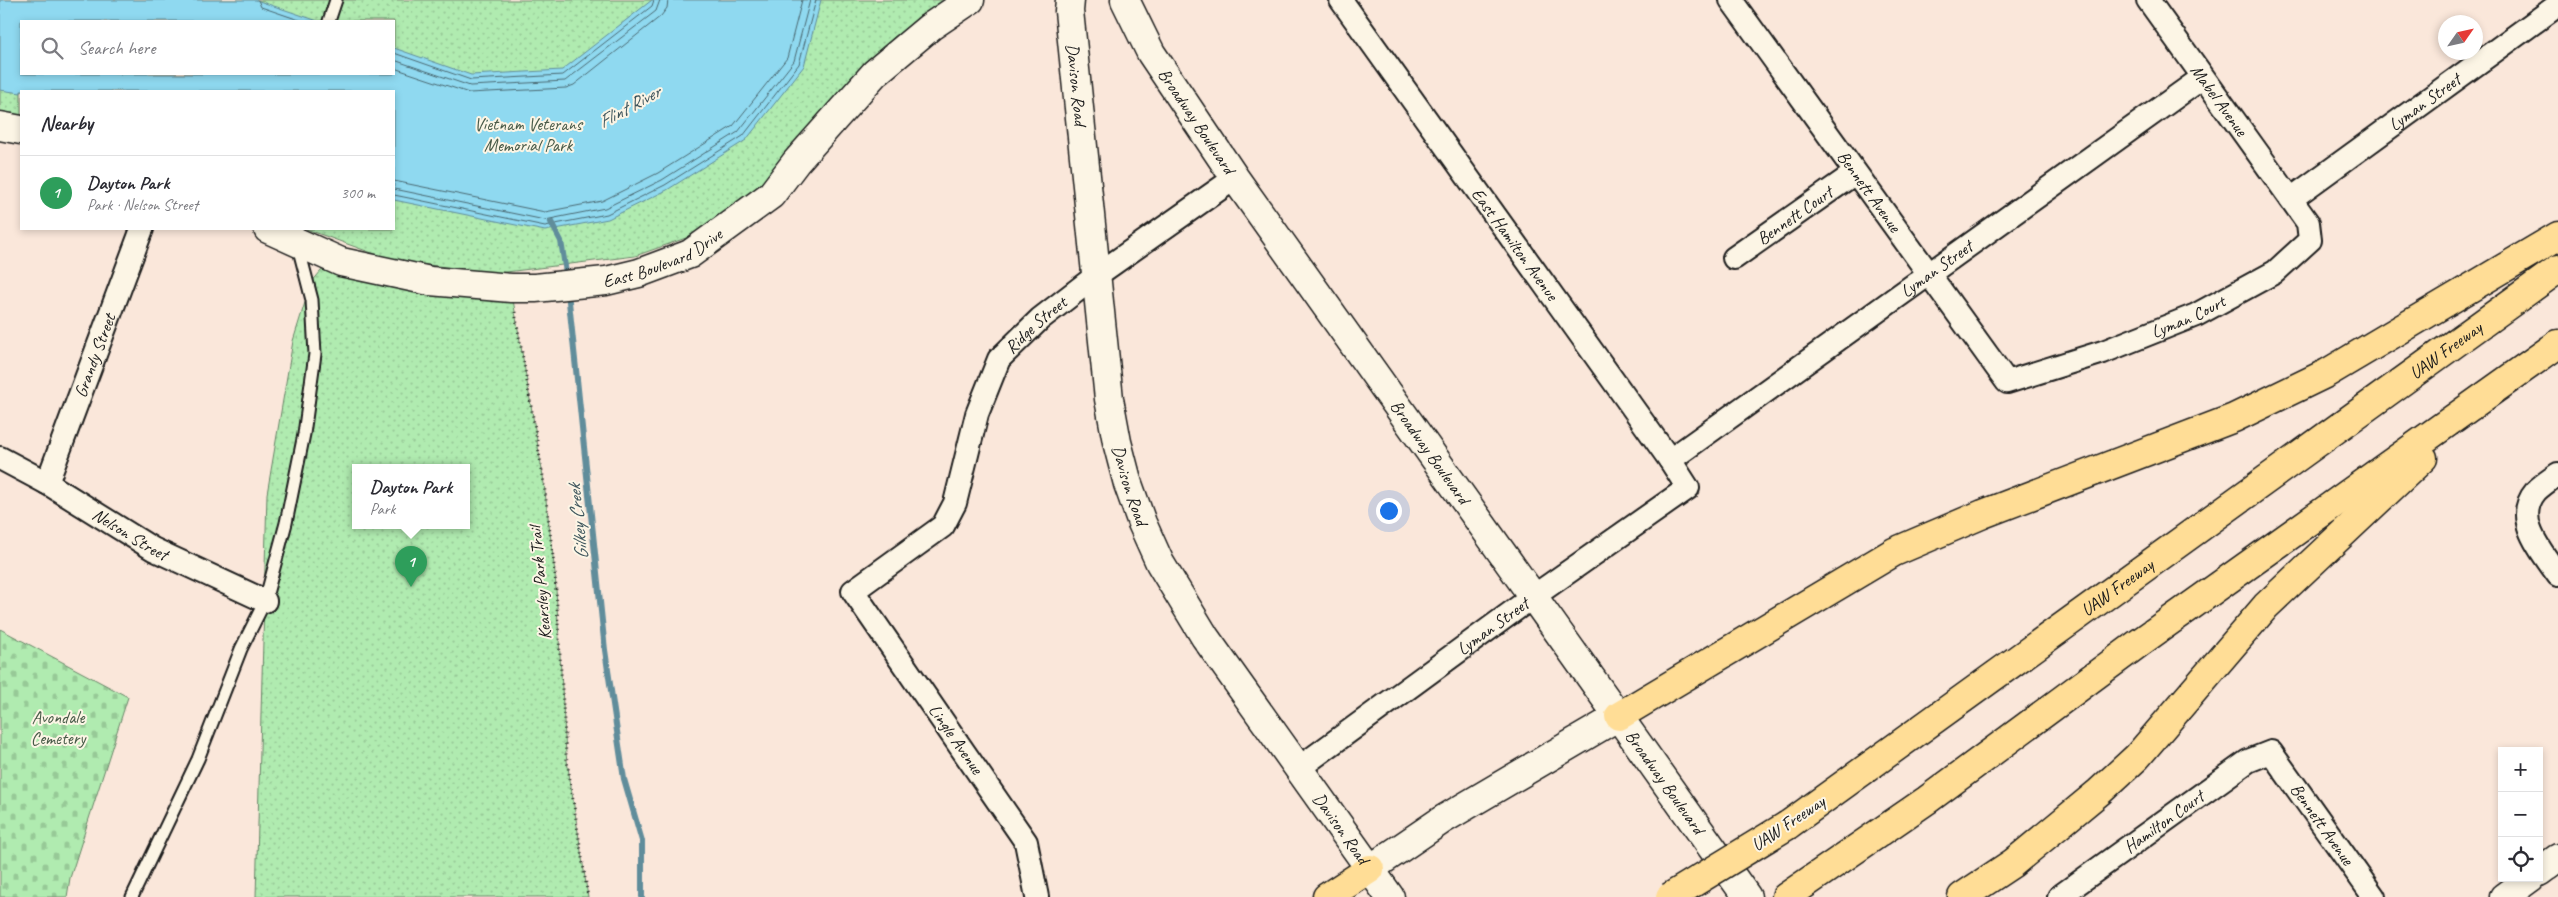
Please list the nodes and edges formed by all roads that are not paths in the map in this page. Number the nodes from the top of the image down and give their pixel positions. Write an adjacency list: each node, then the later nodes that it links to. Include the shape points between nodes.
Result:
1 (336, 0): 9 (lane)
2 (970, 0): 19 (main road, East Boulevard Drive, via 930,27 875,73 770,195 690,254 639,273 606,281 523,288 430,281 341,262)
3 (1070, 0): 23 (main road, Davison Road)
4 (1125, 0): 14 (main road, Broadway Boulevard, via 1156,60)
5 (1341, 0): 28 (street, East Hamilton Avenue)
6 (1731, 0): 13 (street, Bennett Avenue)
7 (2148, 0): 10 (street, Mabel Avenue)
8 (2558, 6): 15 (street, Lyman Street)
9 (329, 20)
10 (2202, 78): 15 (street, Mabel Avenue); 22 (street, Lyman Street)
11 (0, 126): 12 (main road)
12 (20, 130)
13 (1855, 173): 20 (street, Bennett Court); 22 (street, Bennett Avenue)
14 (1235, 178): 23 (street, Ridge Street); 34 (main road, Broadway Boulevard)
15 (2291, 199): 26 (street, Lyman Court, via 2308,223 2310,240 2275,272 2196,315 2103,352)
16 (142, 230): 30 (street, Grandy Street)
17 (270, 230): 19 (main road, East Boulevard Drive)
18 (2558, 236): 36 (highway, via 2327,373 2234,418 1983,514 1894,552)
19 (297, 242): 35 (lane, via 312,300 315,354 304,434)
20 (1734, 258)
21 (2558, 269): 47 (highway, UAW Freeway, bridge, via 1788,825)
22 (1930, 274): 26 (street, Bennett Avenue); 28 (street, Lyman Street)
23 (1097, 275): 33 (street, Ridge Street, via 1040,319 999,359 976,414 955,503 943,526); 38 (main road, Davison Road, via 1117,442 1142,523 1160,563 1205,637)
24 (2558, 344): 25 (highway)
25 (2512, 377): 49 (highway, via 2139,643 1927,800); 50 (highway, via 2266,606 2137,756 2099,792 2013,863)
26 (2007, 382)
27 (0, 458): 30 (street, Nelson Street)
28 (1670, 460): 31 (street, East Hamilton Avenue)
29 (2558, 474): 32 (street, via 2535,492 2528,523 2534,540)
30 (47, 482): 35 (street, Nelson Street, via 153,550)
31 (1688, 488): 34 (street, Lyman Street)
32 (2558, 575)
33 (853, 590): 44 (street, Lingle Avenue, via 1026,842)
34 (1534, 596): 36 (main road, Broadway Boulevard); 38 (street, Lyman Street)
35 (266, 601): 43 (lane, via 241,649 198,759)
36 (1619, 716): 40 (main road, via 1442,820); 48 (main road, Broadway Boulevard)
37 (2271, 752): 51 (street, Hamilton Court, via 2248,761); 52 (street, Bennett Avenue)
38 (1299, 768): 40 (main road, Davison Road)
39 (2558, 858): 41 (main road)
40 (1370, 869): 45 (highway); 46 (main road, Davison Road)
41 (2543, 869)
42 (2525, 882): 53 (main road)
43 (132, 897)
44 (1037, 897)
45 (1327, 897)
46 (1390, 897)
47 (1670, 897)
48 (1747, 897)
49 (1786, 897)
50 (1962, 897)
51 (2059, 897)
52 (2374, 897)
53 (2504, 897)

